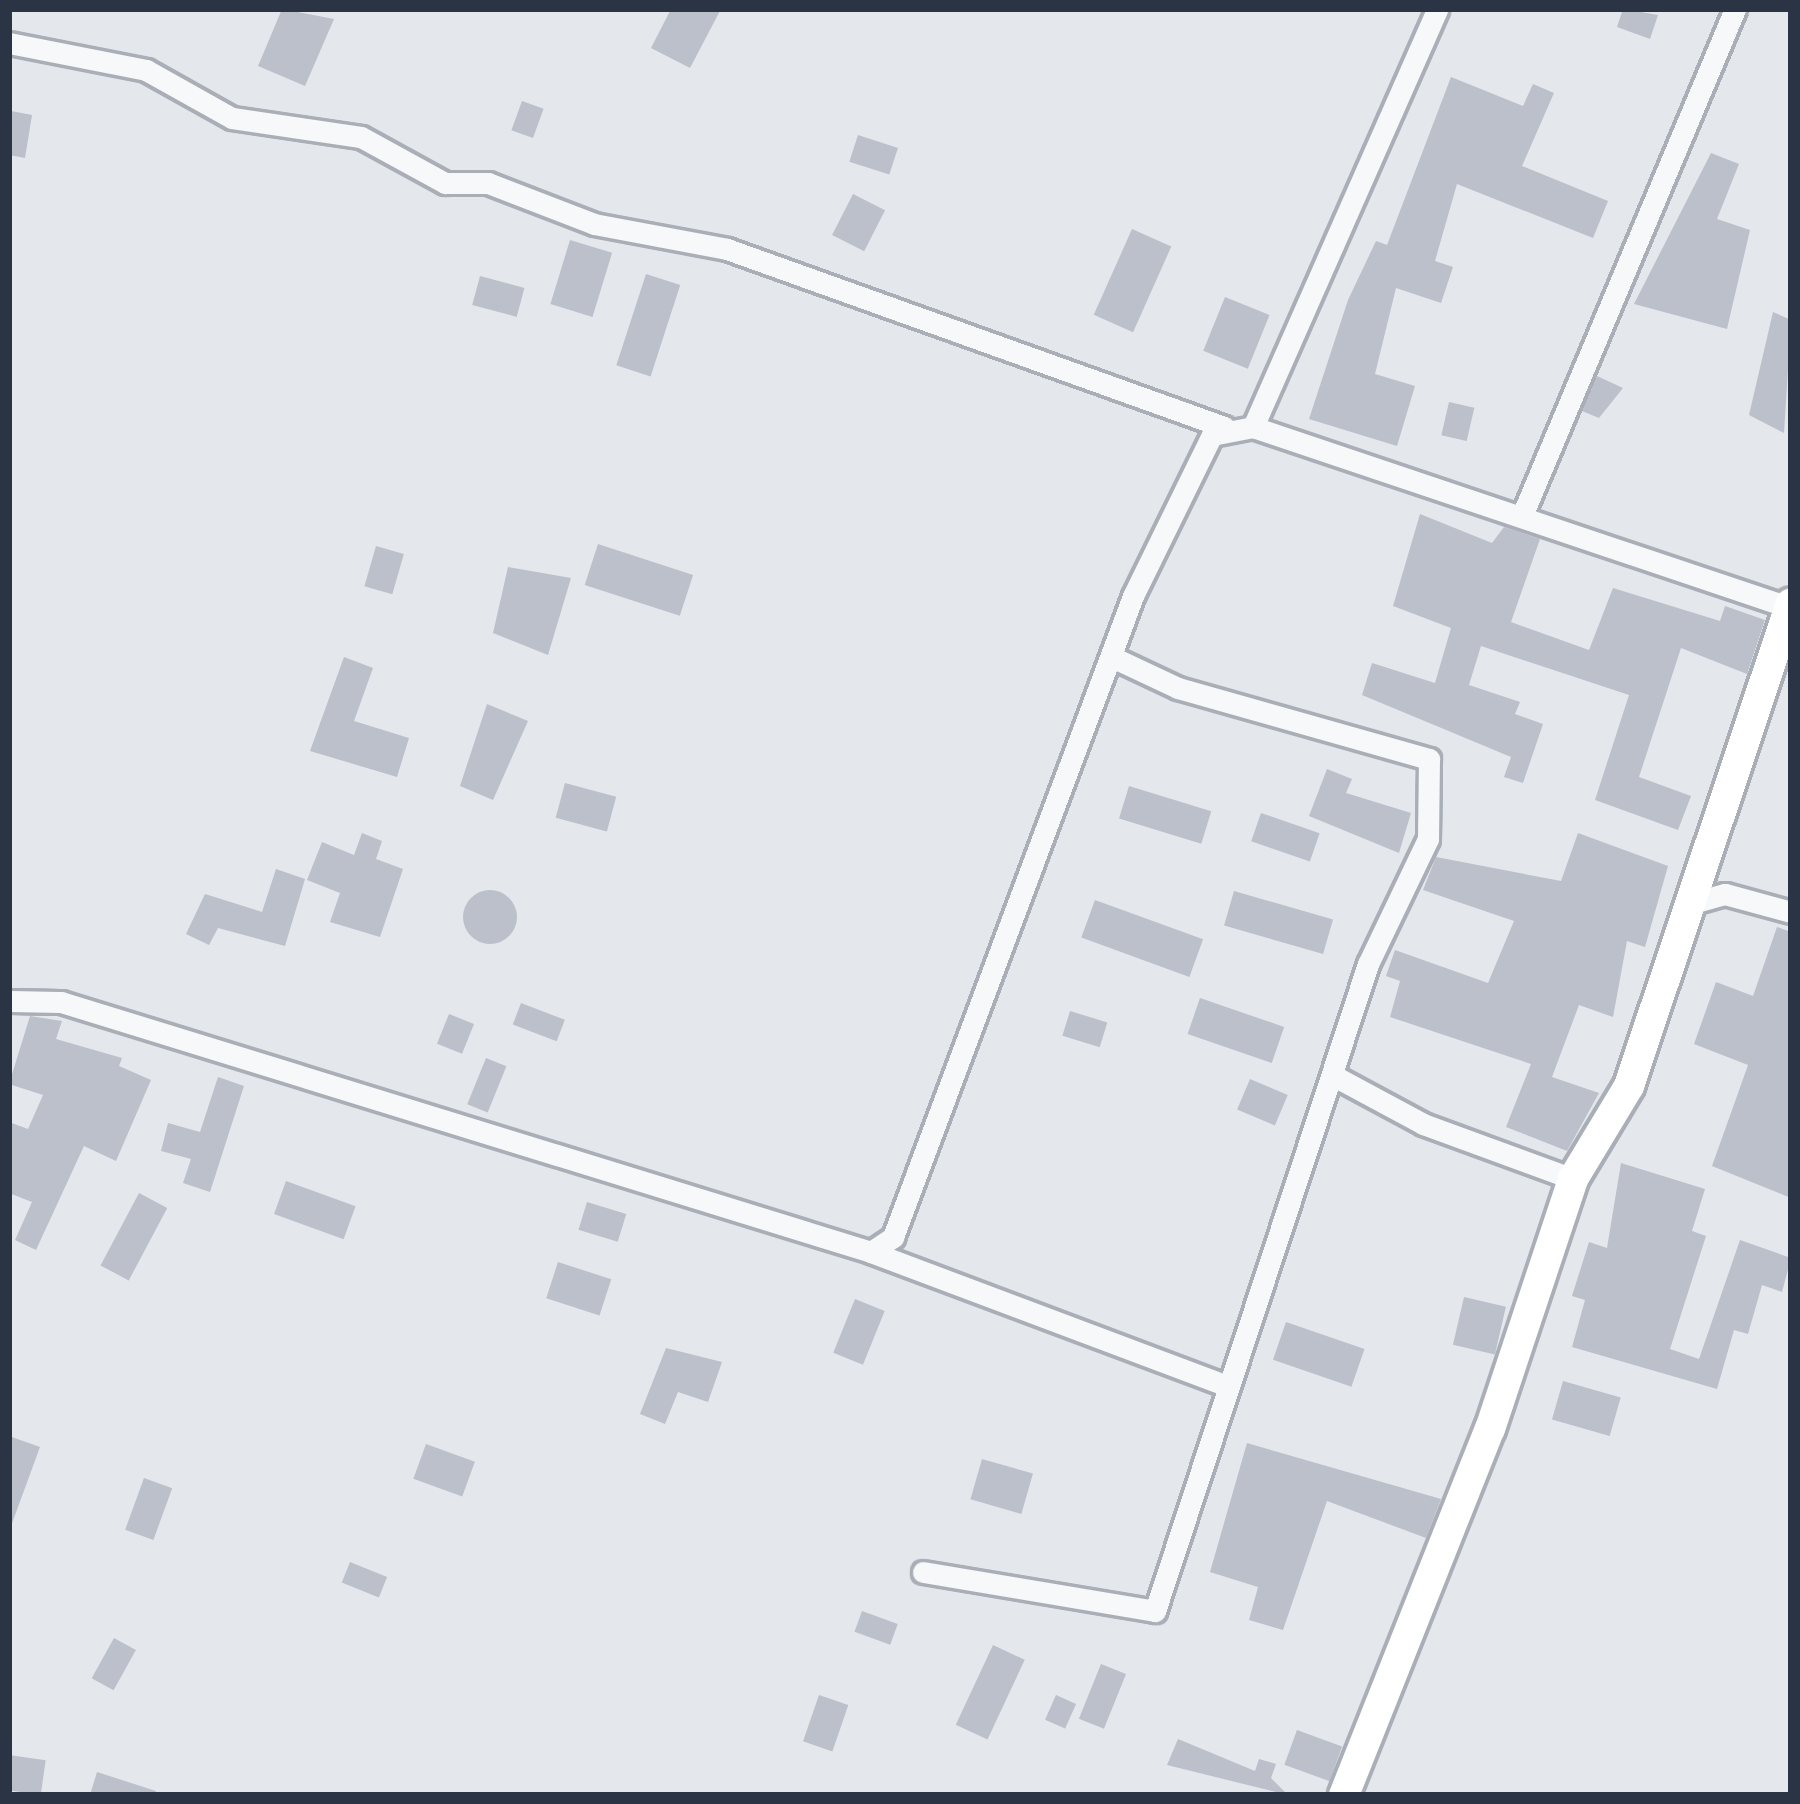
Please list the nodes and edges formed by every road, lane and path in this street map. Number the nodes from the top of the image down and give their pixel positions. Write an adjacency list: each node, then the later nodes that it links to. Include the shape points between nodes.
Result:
1 (1437, 9): 5 (street)
2 (1735, 9): 6 (street)
3 (9, 43): 4 (street, via 146,70 232,118 361,137 445,183 488,183 593,224 727,249)
4 (1224, 427): 5 (street); 8 (street)
5 (1253, 427): 6 (street)
6 (1524, 511): 7 (street)
7 (1790, 606): 9 (street)
8 (1112, 657): 14 (street, via 1178,688 1429,759 1428,839 1368,964); 16 (street, via 892,1237)
9 (1706, 859): 10 (street); 11 (street)
10 (1725, 894): 11 (street); 12 (street)
11 (1693, 903): 15 (street, via 1629,1086)
12 (1791, 912)
13 (9, 1000): 16 (street, via 61,1002)
14 (1334, 1076): 15 (street, via 1423,1124); 17 (street)
15 (1573, 1179): 19 (street, via 1490,1429)
16 (871, 1252): 17 (street)
17 (1228, 1386): 18 (street, via 1155,1611)
18 (923, 1572)
19 (1344, 1795)

